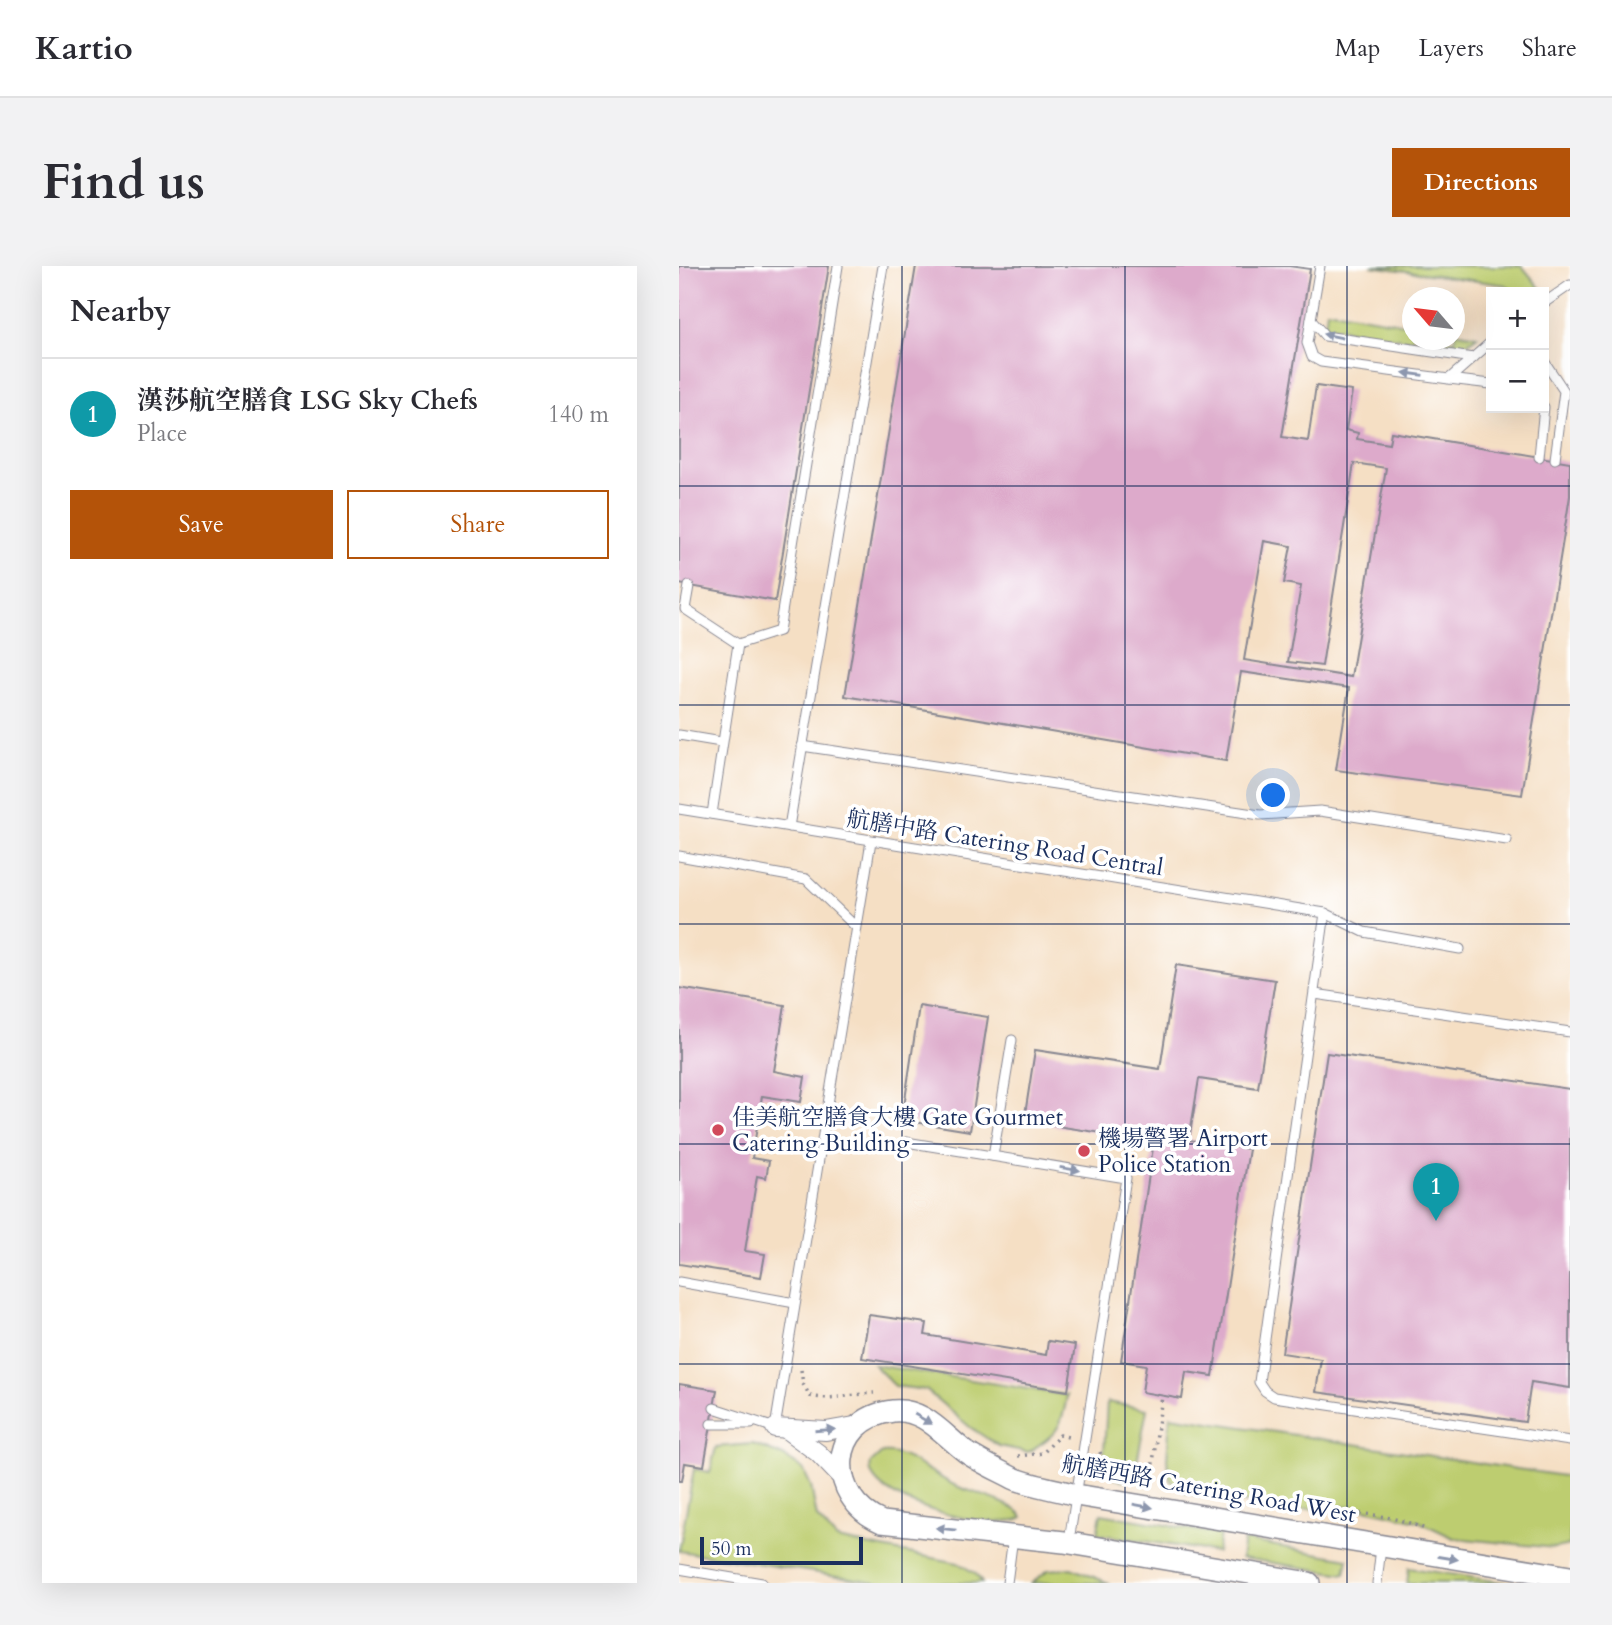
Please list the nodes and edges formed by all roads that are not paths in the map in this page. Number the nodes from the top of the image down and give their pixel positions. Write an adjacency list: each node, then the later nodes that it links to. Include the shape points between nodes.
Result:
1 (838, 266): 16 (lane, via 779,631)
2 (883, 266): 19 (lane)
3 (1320, 266): 6 (lane)
4 (1570, 285): 5 (lane)
5 (1549, 300)
6 (1311, 320): 8 (lane, one-way to 6, via 1325,336); 10 (lane, one-way to 6, via 1321,362 1308,351)
7 (1486, 346): 8 (lane)
8 (1473, 358): 10 (lane)
9 (1549, 368): 14 (lane, via 1565,391)
10 (1449, 379): 11 (lane)
11 (1486, 383)
12 (1543, 413): 13 (lane)
13 (1539, 457)
14 (1555, 459)
15 (688, 586): 16 (lane, via 685,609)
16 (738, 644): 18 (lane)
17 (679, 735): 18 (lane)
18 (722, 742): 21 (lane)
19 (802, 746): 22 (lane); 23 (lane, via 1260,816 1320,811)
20 (679, 809): 21 (lane, 航膳中路 Catering Road Central)
21 (712, 814): 22 (lane, 航膳中路 Catering Road Central)
22 (789, 827): 24 (lane, 航膳中路 Catering Road Central)
23 (1507, 840)
24 (871, 841): 26 (lane, 航膳中路 Catering Road Central); 27 (lane)
25 (679, 856): 27 (lane, via 806,879)
26 (1325, 913): 28 (lane, 航膳中路 Catering Road Central, via 1364,932); 29 (lane)
27 (856, 927): 35 (lane)
28 (1460, 949)
29 (1315, 994): 30 (lane); 41 (lane, via 1259,1382 1274,1397)
30 (1570, 1032)
31 (1012, 1040): 33 (lane)
32 (906, 1142): 33 (lane)
33 (993, 1156): 43 (lane, one-way to 43, via 1126,1178)
34 (679, 1282): 35 (lane)
35 (795, 1303): 40 (lane)
36 (714, 1408): 38 (lane, 航膳西路 Catering Road West)
37 (711, 1424): 38 (lane, 航膳西路 Catering Road West)
38 (756, 1424): 40 (lane, 航膳西路 Catering Road West)
39 (860, 1425): 40 (street, 航膳西路 Catering Road West, one-way to 39); 42 (street, via 844,1449); 43 (street, 航膳西路 Catering Road West, one-way to 43, via 876,1415 910,1412 925,1418 967,1453 1016,1479)
40 (782, 1429): 42 (street, 航膳西路 Catering Road West, via 818,1453)
41 (1570, 1441)
42 (842, 1478): 44 (street, 航膳西路 Catering Road West, one-way to 42, via 882,1522 857,1507)
43 (1076, 1494): 45 (lane); 46 (street, 航膳西路 Catering Road West, one-way to 46)
44 (1013, 1536): 45 (street, 航膳西路 Catering Road West); 50 (lane)
45 (1069, 1543): 51 (street, 航膳西路 Catering Road West)
46 (1381, 1547): 48 (street, 航膳西路 Catering Road West, one-way to 48); 52 (lane)
47 (679, 1569): 49 (lane)
48 (1570, 1577)
49 (762, 1583)
50 (1007, 1583)
51 (1309, 1583)
52 (1377, 1583)

